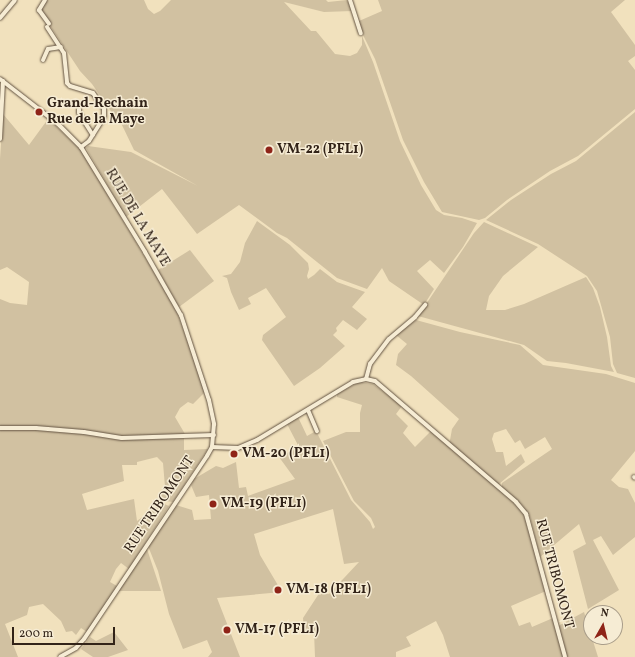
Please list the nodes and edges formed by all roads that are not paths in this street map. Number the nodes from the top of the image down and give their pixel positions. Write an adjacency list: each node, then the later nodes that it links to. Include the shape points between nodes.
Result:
1 (15, 0): 4 (street)
2 (45, 0): 6 (street, via 40,10)
3 (350, 0): 5 (street)
4 (0, 18)
5 (361, 33)
6 (61, 47): 7 (street, via 48,49); 10 (street, via 66,58 67,83 93,93 104,109 104,117)
7 (43, 60)
8 (1, 80): 11 (street); 12 (street, RUE DE LA MAYE, via 58,124)
9 (79, 109): 10 (street)
10 (93, 135): 12 (street)
11 (0, 139)
12 (82, 147): 18 (street, RUE DE LA MAYE, via 180,315 209,400)
13 (425, 305): 14 (street, via 384,345 370,364)
14 (366, 379): 15 (street, via 353,382); 21 (street, RUE TRIBOMONT, via 380,385 522,508 529,522)
15 (308, 410): 17 (street); 19 (street, via 258,440 238,448)
16 (0, 428): 18 (street, via 36,428 122,438)
17 (317, 431)
18 (214, 435): 19 (street, RUE DE LA MAYE)
19 (212, 447): 20 (street, RUE TRIBOMONT, via 84,639 76,648)
20 (60, 657)
21 (565, 657)

